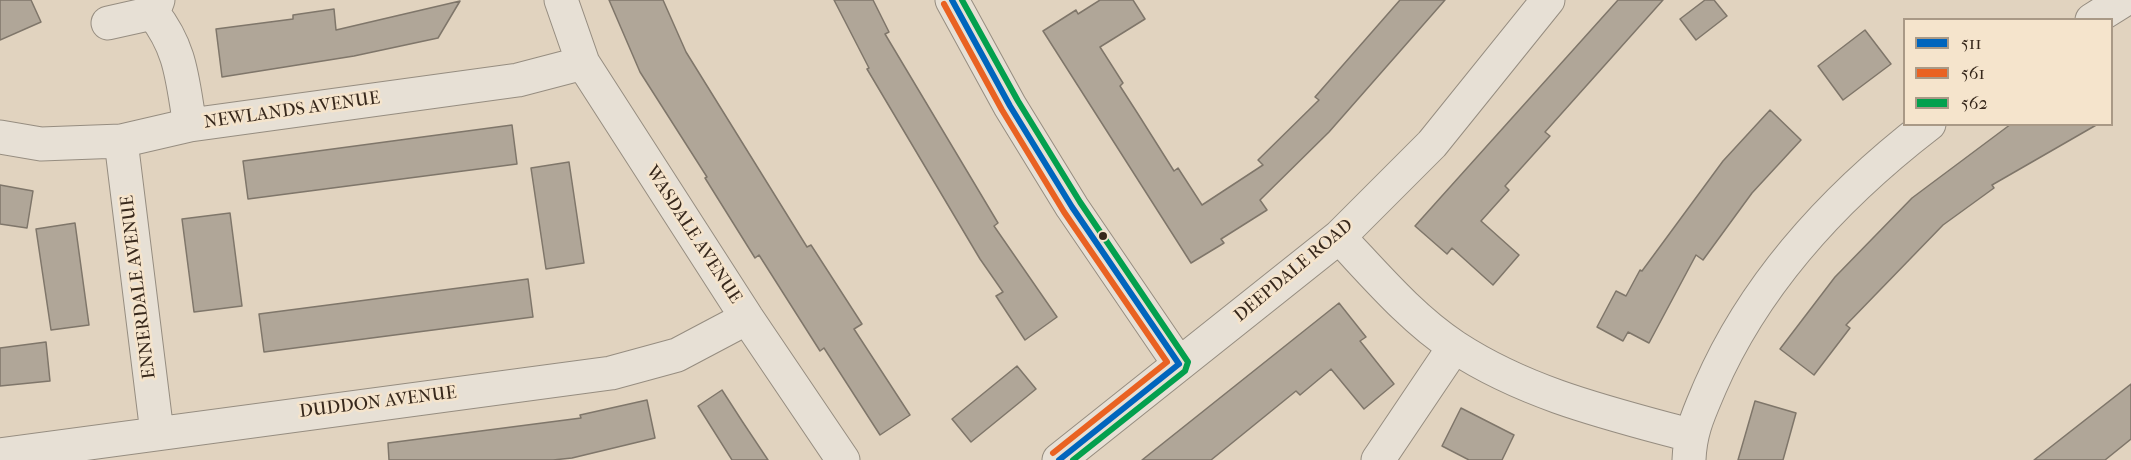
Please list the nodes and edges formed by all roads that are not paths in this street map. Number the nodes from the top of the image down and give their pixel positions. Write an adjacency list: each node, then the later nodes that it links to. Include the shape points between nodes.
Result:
1 (561, 0): 8 (street, WASDALE AVENUE)
2 (952, 0): 16 (street, via 1065,197)
3 (1548, 0): 13 (street, DEEPDALE ROAD, via 1432,144)
4 (2124, 0): 6 (street)
5 (155, 7): 7 (street); 9 (street, via 178,54)
6 (2095, 18)
7 (108, 23)
8 (583, 63): 9 (street, NEWLANDS AVENUE, via 518,80); 14 (street, WASDALE AVENUE)
9 (190, 125): 12 (street, NEWLANDS AVENUE)
10 (1926, 126): 18 (street, via 1880,161 1819,222 1757,300 1721,363)
11 (0, 137): 12 (street, NEWLANDS AVENUE, via 41,144)
12 (121, 141): 17 (street, ENNERDALE AVENUE)
13 (1339, 237): 15 (street, via 1404,304); 16 (street, DEEPDALE ROAD)
14 (747, 318): 17 (street, DUDDON AVENUE, via 677,355 611,373); 20 (street, WASDALE AVENUE)
15 (1454, 346): 18 (street, via 1532,387); 22 (street)
16 (1179, 364): 21 (street, DEEPDALE ROAD)
17 (157, 433): 19 (street, DUDDON AVENUE)
18 (1689, 448)
19 (0, 455)
20 (843, 460)
21 (1059, 460)
22 (1378, 460)

